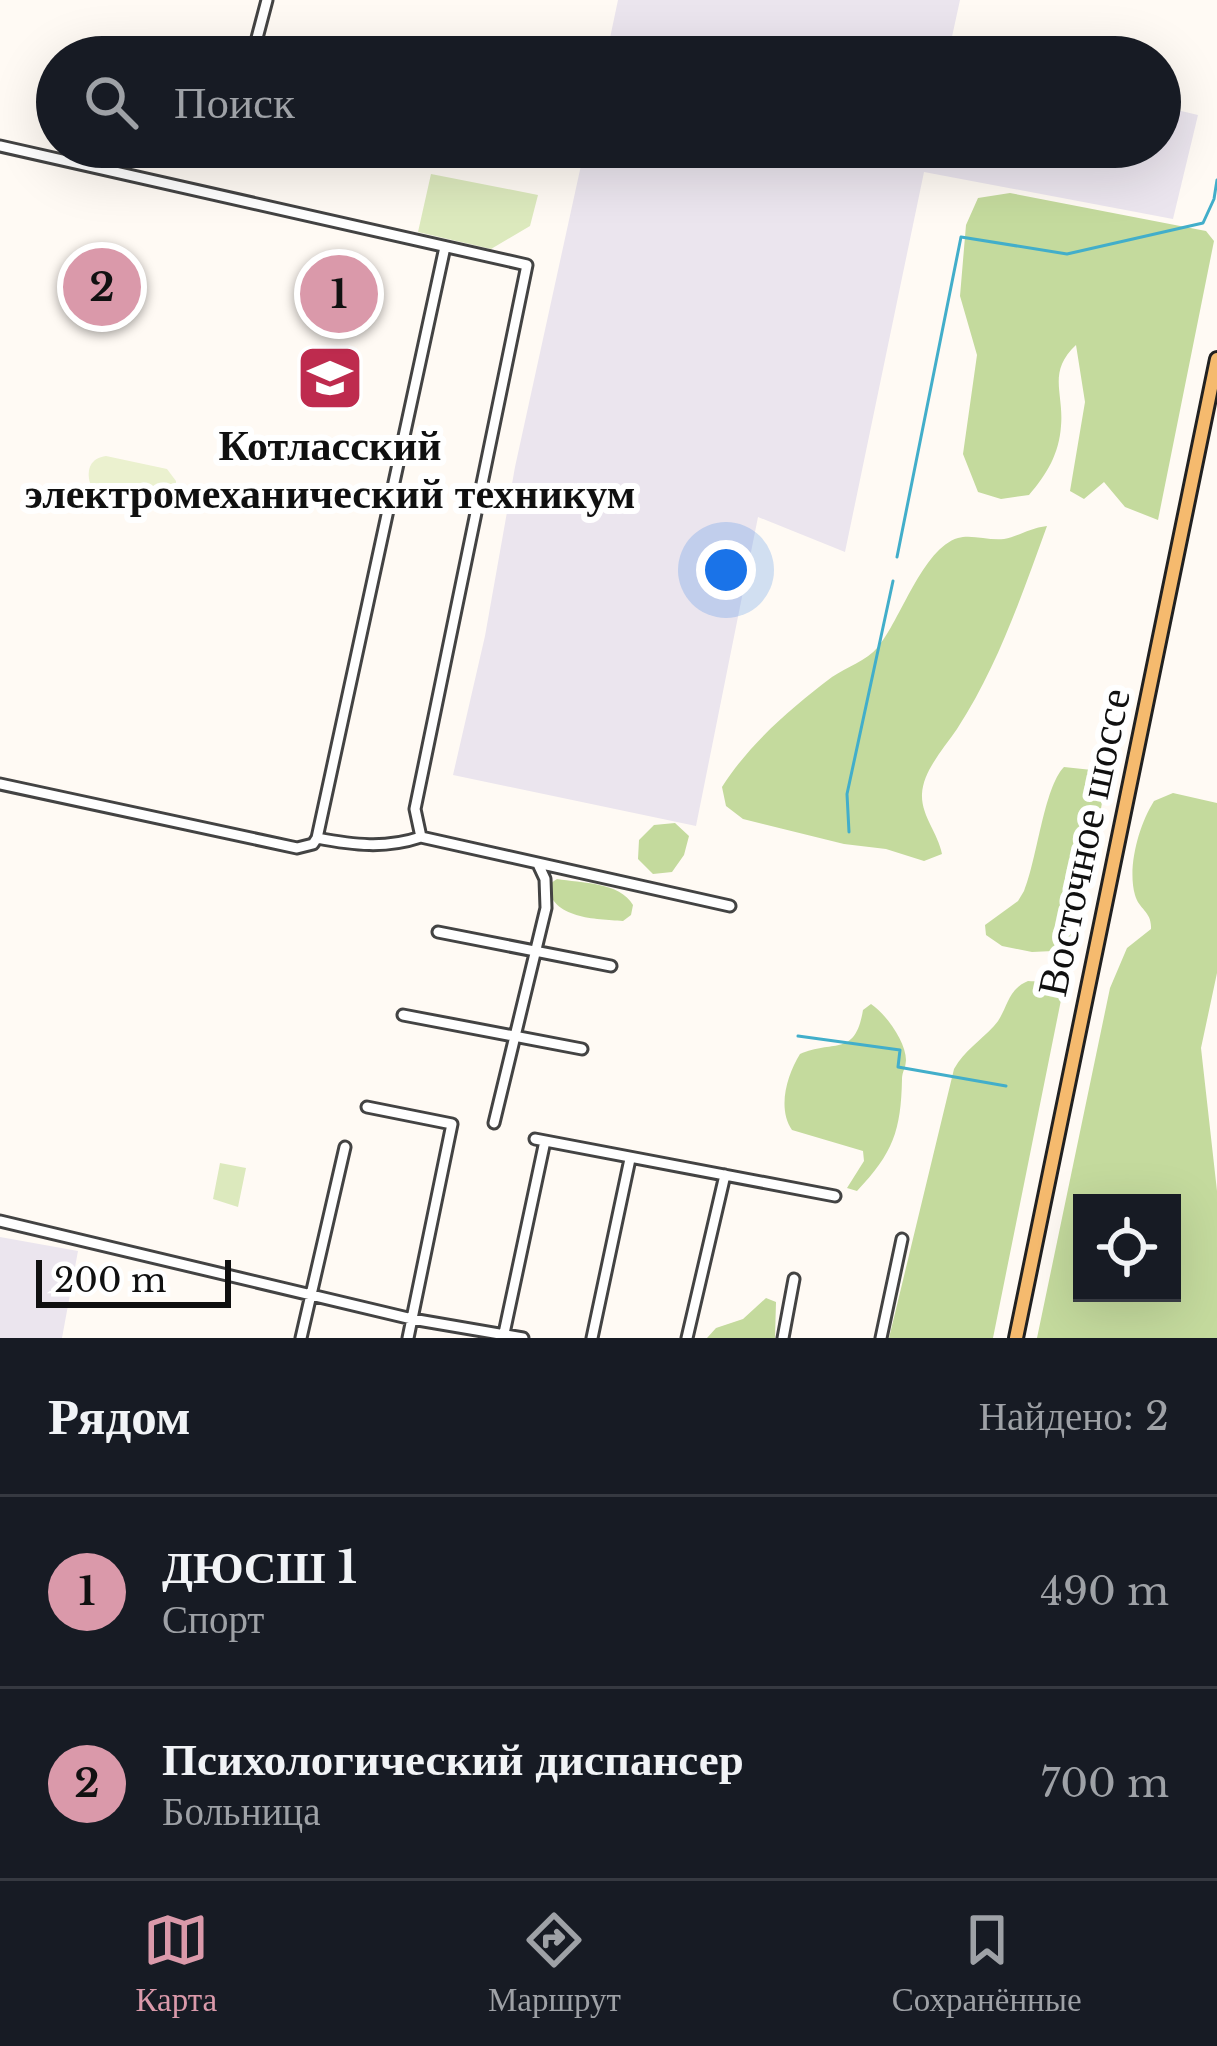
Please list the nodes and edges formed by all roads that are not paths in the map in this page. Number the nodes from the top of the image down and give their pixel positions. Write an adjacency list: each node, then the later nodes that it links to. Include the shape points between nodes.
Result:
1 (267, 0): 2 (street)
2 (258, 36)
3 (0, 146): 4 (street)
4 (36, 154)
5 (97, 168): 6 (street)
6 (445, 247): 9 (street, via 527,265 415,809); 10 (street)
7 (1217, 359): 38 (main road, Восточное шоссе)
8 (0, 784): 10 (street, via 297,848)
9 (421, 837): 10 (street, via 357,846); 11 (street)
10 (317, 838)
11 (538, 864): 12 (street); 14 (street, via 547,893)
12 (730, 906)
13 (438, 932): 14 (street)
14 (533, 950): 15 (street); 17 (street)
15 (611, 967)
16 (403, 1015): 17 (street)
17 (514, 1034): 18 (street); 20 (street)
18 (582, 1049)
19 (367, 1107): 29 (street, via 452,1124)
20 (494, 1124)
21 (345, 1147): 28 (street)
22 (629, 1159): 23 (street); 30 (street, via 540,1140); 34 (street)
23 (725, 1175): 24 (street); 35 (street)
24 (835, 1196)
25 (0, 1221): 28 (street)
26 (902, 1239): 37 (street)
27 (794, 1280): 36 (street)
28 (310, 1295): 29 (street); 31 (street)
29 (412, 1318): 30 (street); 32 (street)
30 (503, 1336): 33 (street)
31 (301, 1338)
32 (408, 1338)
33 (523, 1338)
34 (592, 1338)
35 (687, 1338)
36 (783, 1338)
37 (881, 1338)
38 (1016, 1338)

